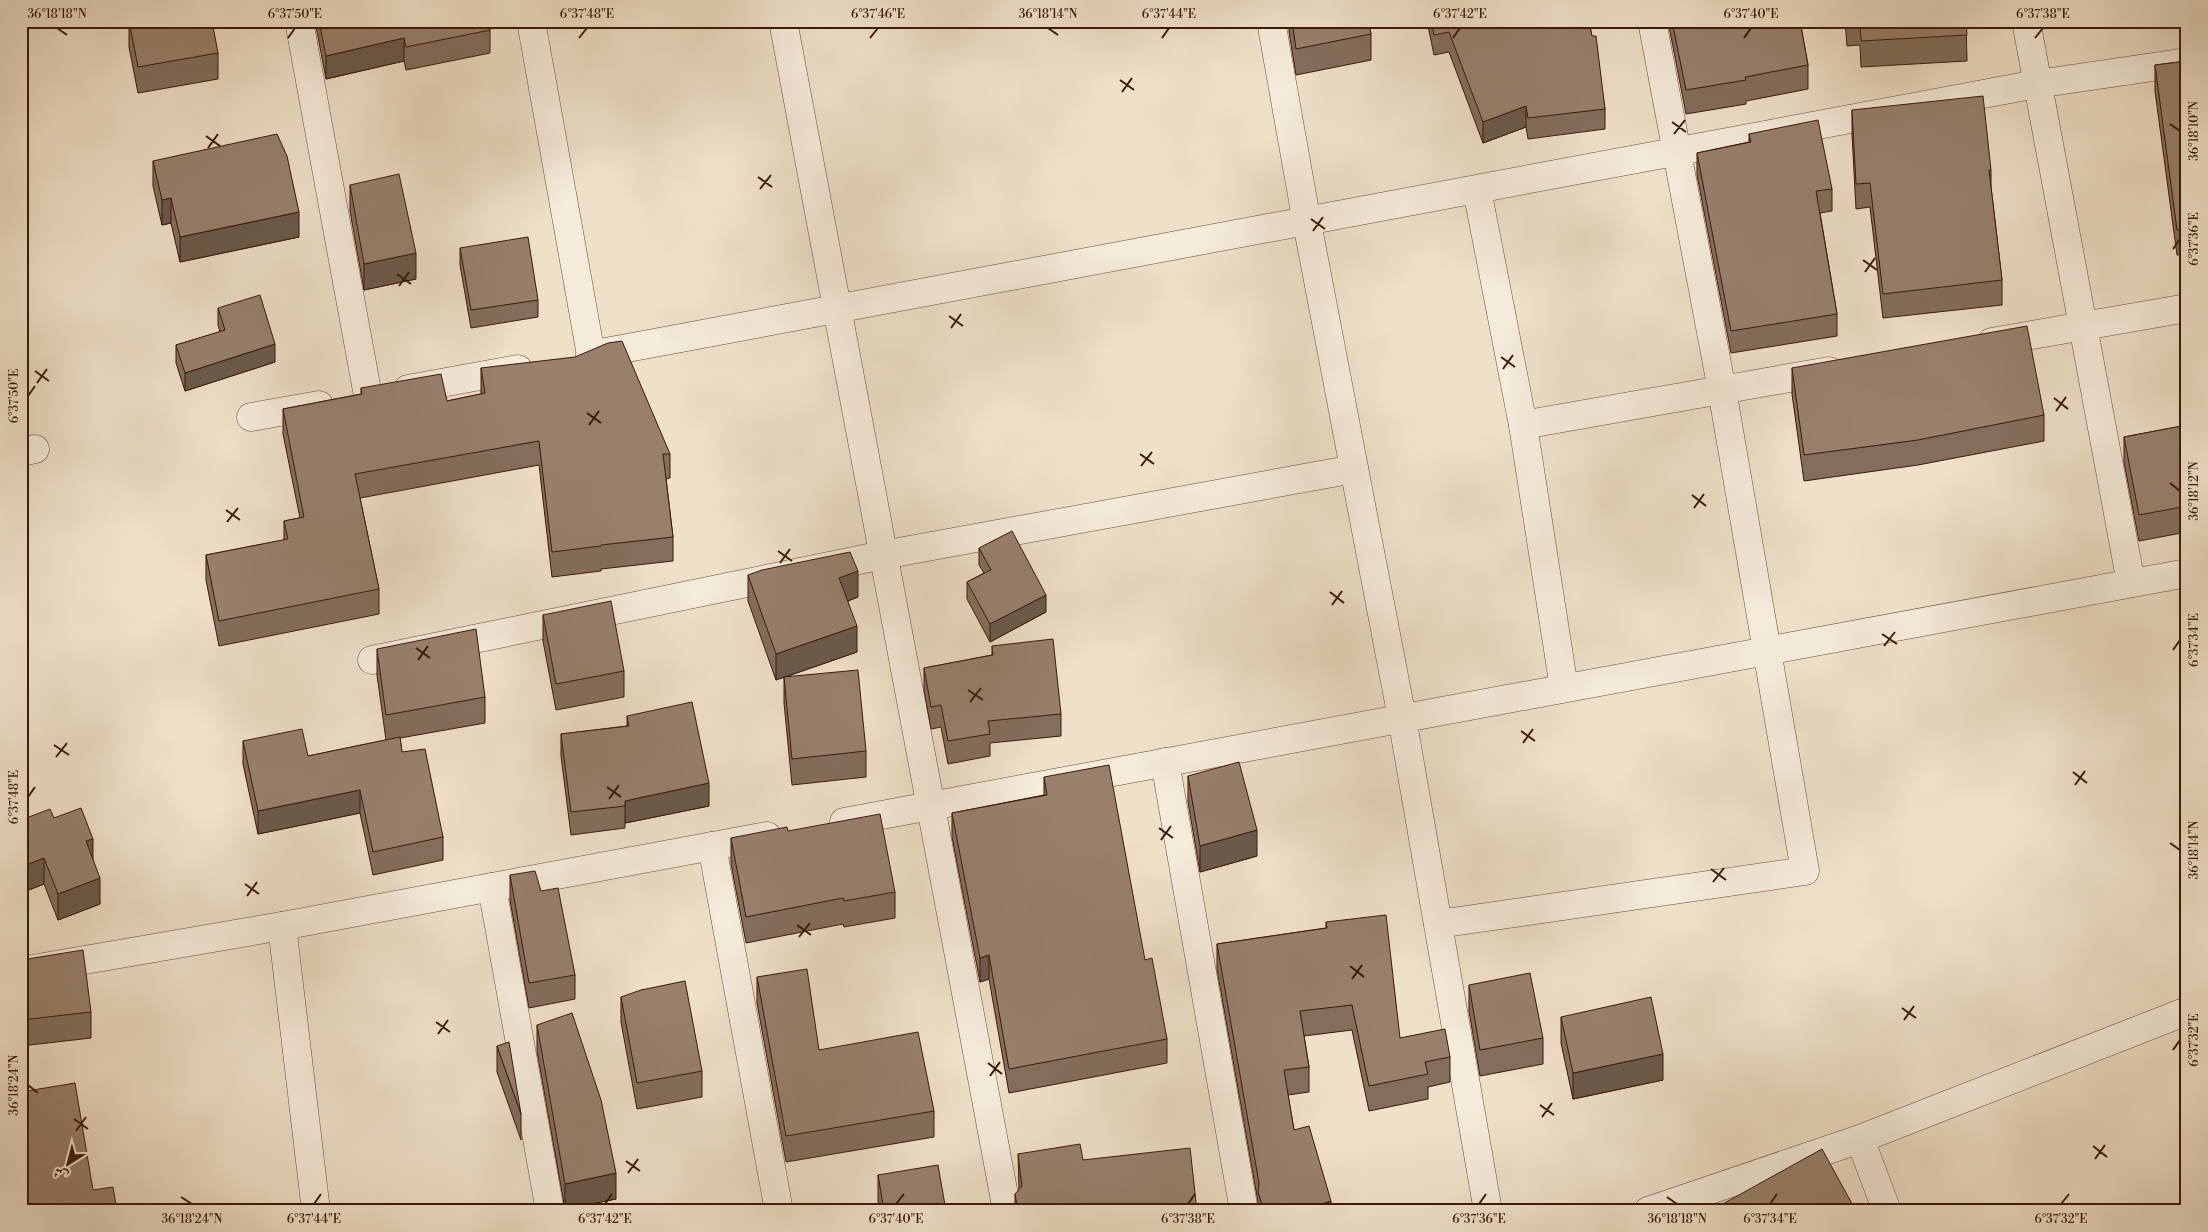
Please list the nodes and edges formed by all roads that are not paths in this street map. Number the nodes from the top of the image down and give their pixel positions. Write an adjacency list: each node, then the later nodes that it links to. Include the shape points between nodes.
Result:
1 (299, 21): 19 (street)
2 (531, 21): 16 (street)
3 (783, 21): 13 (street)
4 (1271, 21): 11 (street)
5 (1652, 21): 9 (street)
6 (2026, 21): 8 (street)
7 (2187, 62): 8 (street)
8 (2037, 84): 9 (street); 14 (street)
9 (1678, 152): 10 (street); 18 (street)
10 (1478, 190): 11 (street); 21 (street)
11 (1307, 222): 13 (street); 22 (street)
12 (2187, 308): 14 (street)
13 (835, 311): 16 (street); 23 (street)
14 (2081, 326): 15 (street); 25 (street)
15 (1965, 347)
16 (590, 355): 19 (street)
17 (1858, 366): 18 (street)
18 (1722, 390): 21 (street); 26 (street)
19 (352, 399): 20 (street)
20 (252, 417)
21 (1523, 425): 28 (street)
22 (1354, 469): 23 (street); 29 (street)
23 (883, 556): 27 (street); 31 (street)
24 (2187, 573): 25 (street)
25 (2131, 583): 26 (street)
26 (1768, 650): 28 (street); 36 (street, via 1806,872)
27 (372, 660)
28 (1564, 688): 29 (street)
29 (1402, 718): 30 (street); 36 (street)
30 (1165, 762): 31 (street); 45 (street)
31 (932, 805): 32 (street); 44 (street)
32 (817, 827)
33 (788, 832): 34 (street)
34 (712, 846): 35 (street); 43 (street)
35 (492, 887): 37 (street); 42 (street)
36 (1438, 924): 46 (street)
37 (282, 926): 38 (street); 41 (street)
38 (21, 971)
39 (2187, 1011): 40 (street)
40 (1860, 1139): 47 (street); 48 (street)
41 (316, 1211)
42 (550, 1211)
43 (779, 1211)
44 (1007, 1211)
45 (1244, 1211)
46 (1488, 1211)
47 (1648, 1211)
48 (1887, 1211)

